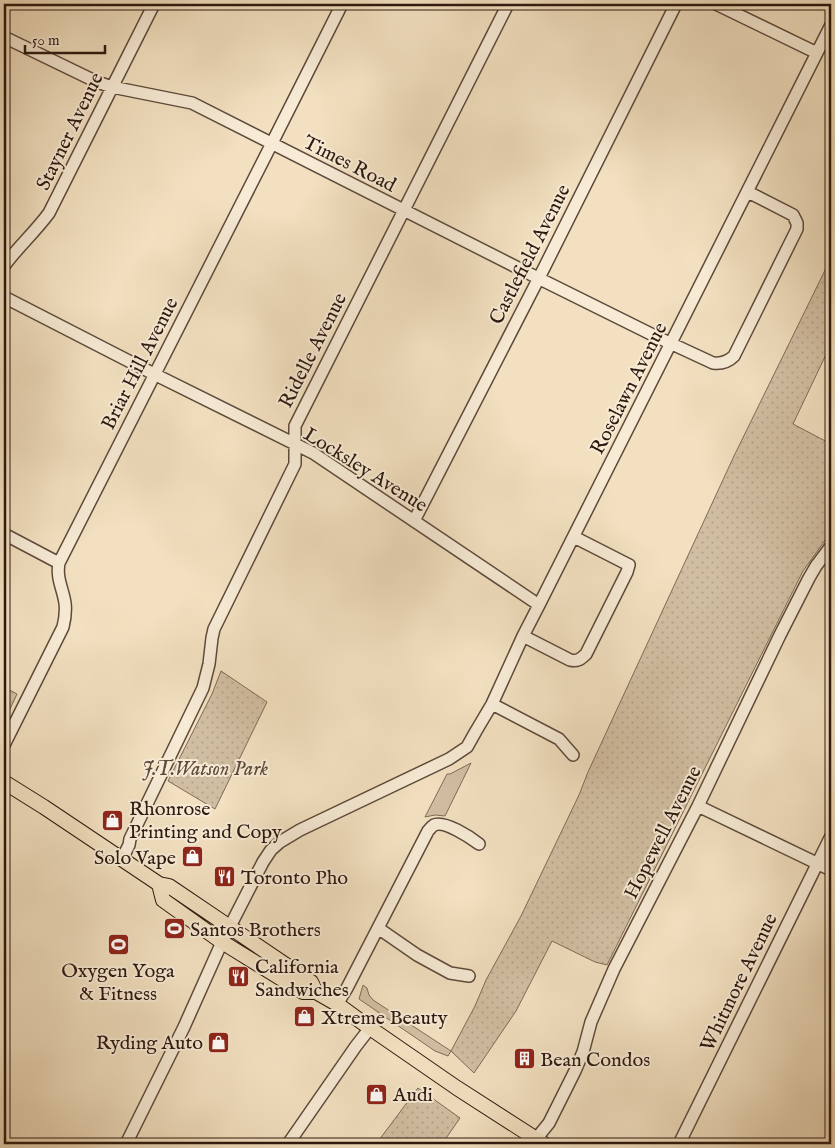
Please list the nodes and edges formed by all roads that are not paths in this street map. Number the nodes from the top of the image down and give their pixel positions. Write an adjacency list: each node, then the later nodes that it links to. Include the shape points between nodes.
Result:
1 (154, 4): 9 (street, Stayner Avenue)
2 (342, 4): 10 (street, Briar Hill Avenue)
3 (508, 4): 12 (street, Ridelle Avenue)
4 (676, 4): 14 (street, Castlefield Avenue)
5 (716, 4): 8 (street)
6 (831, 25): 8 (street, Roselawn Avenue)
7 (5, 40): 9 (street, Times Road)
8 (817, 53): 11 (street, Roselawn Avenue)
9 (112, 88): 10 (street, Times Road, via 192,103); 13 (street, Stayner Avenue, via 49,214)
10 (272, 144): 12 (street, Times Road); 17 (street, Briar Hill Avenue)
11 (748, 192): 16 (street, Roselawn Avenue); 16 (street, Times Road, via 793,215 797,229 734,356 721,364 713,363)
12 (403, 211): 14 (street, Times Road); 18 (street, Ridelle Avenue, via 295,426)
13 (4, 266)
14 (538, 278): 16 (street, Times Road); 19 (street, Castlefield Avenue)
15 (4, 297): 17 (street, Locksley Avenue)
16 (672, 343): 21 (street, Roselawn Avenue)
17 (154, 374): 18 (street, Locksley Avenue); 23 (street, Briar Hill Avenue)
18 (295, 444): 19 (street, Locksley Avenue); 33 (street, Ridelle Avenue, via 295,464 214,629 203,688)
19 (414, 521): 24 (street, Locksley Avenue)
20 (4, 534): 23 (street)
21 (574, 537): 24 (street, Roselawn Avenue); 25 (street, via 629,565 586,654 574,662)
22 (831, 546): 30 (street, Hopewell Avenue, via 809,578)
23 (59, 563): 27 (street, via 58,576 65,602 64,628)
24 (539, 605): 25 (street, Roselawn Avenue)
25 (523, 636): 26 (street, Roselawn Avenue)
26 (492, 704): 28 (street, via 559,739); 37 (street, Roselawn Avenue, via 467,747 449,759 280,842 263,862)
27 (4, 745)
28 (573, 755)
29 (4, 782): 33 (main road)
30 (698, 806): 34 (street); 44 (street, Hopewell Avenue, via 614,969 591,1022 575,1071)
31 (831, 836): 34 (street, Whitmore Avenue)
32 (479, 844): 38 (street, via 442,824 434,825)
33 (122, 859): 36 (main road)
34 (818, 863): 35 (street); 47 (street, Whitmore Avenue)
35 (831, 870)
36 (159, 884): 37 (main road, via 169,886); 39 (main road, via 163,900)
37 (230, 926): 39 (street); 41 (main road, via 311,982)
38 (378, 928): 40 (street, via 417,956 450,974); 42 (street)
39 (222, 942): 41 (main road, via 303,992); 45 (street)
40 (469, 976)
41 (316, 992): 42 (main road)
42 (337, 1004): 43 (main road)
43 (370, 1028): 44 (main road); 46 (street)
44 (537, 1143)
45 (126, 1144)
46 (288, 1144)
47 (679, 1144)

